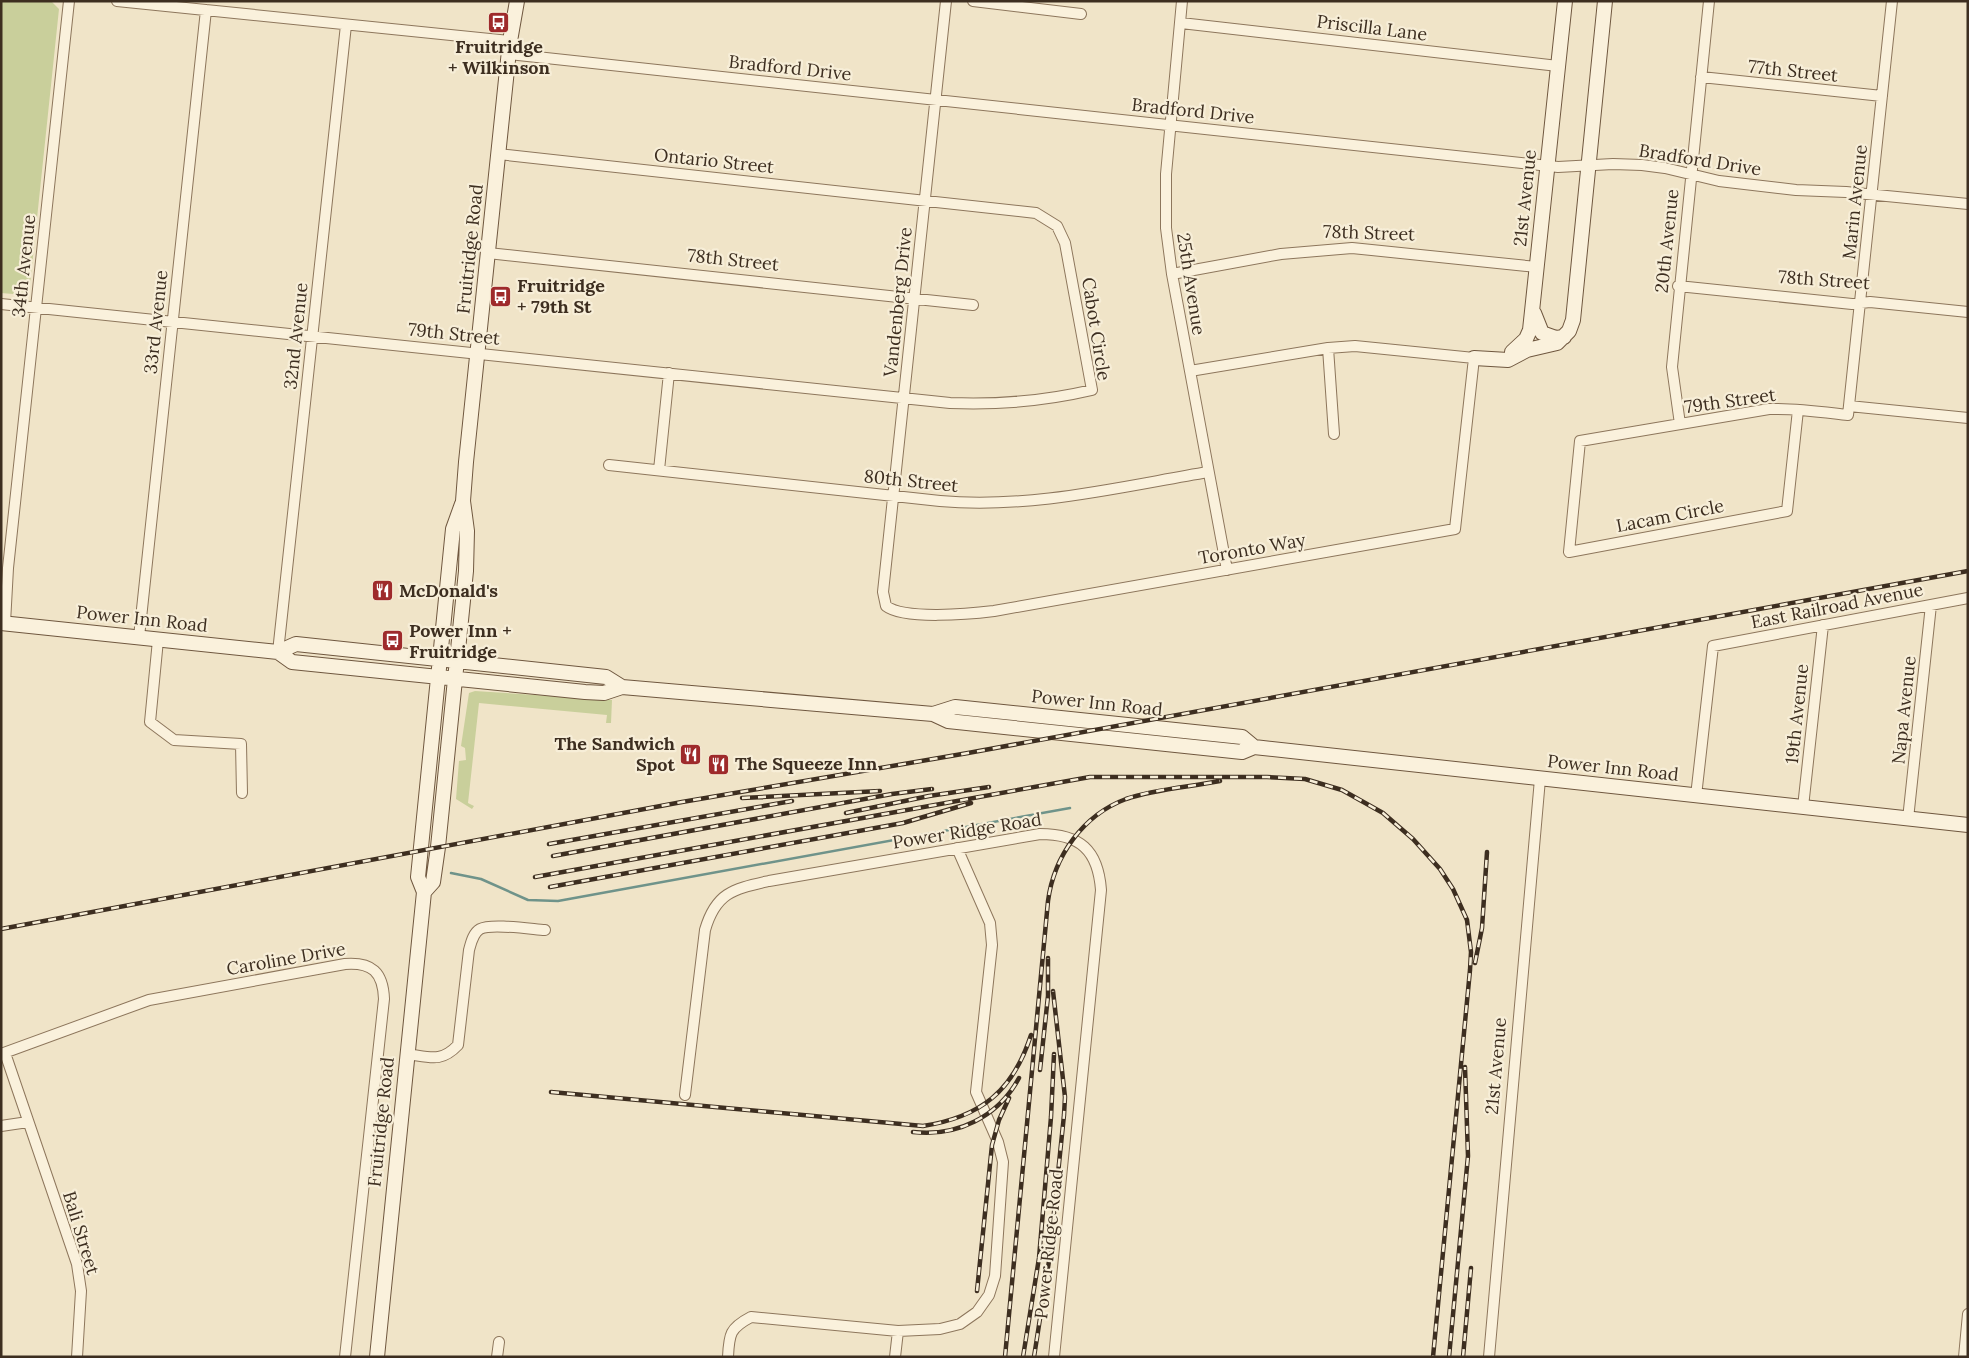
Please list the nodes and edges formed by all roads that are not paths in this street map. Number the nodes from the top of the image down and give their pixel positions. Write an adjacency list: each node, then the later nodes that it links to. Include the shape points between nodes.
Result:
1 (69, 1): 37 (street, 34th Avenue)
2 (117, 1): 11 (street, Bradford Drive)
3 (517, 1): 15 (main road, Fruitridge Road)
4 (946, 1): 19 (street, Vandenberg Drive)
5 (973, 1): 12 (street)
6 (1182, 1): 13 (street, 25th Avenue)
7 (1565, 1): 16 (main road, 21st Avenue)
8 (1605, 1): 22 (main road)
9 (1709, 1): 17 (street, 20th Avenue)
10 (1892, 1): 18 (street, Marin Avenue)
11 (206, 10): 14 (street, Bradford Drive); 39 (street, 33rd Avenue)
12 (1081, 14)
13 (1181, 23): 16 (street, Priscilla Lane); 20 (street, 25th Avenue)
14 (346, 25): 15 (street, Bradford Drive); 40 (street, 32nd Avenue)
15 (510, 48): 19 (street, Bradford Drive); 21 (main road, Fruitridge Road)
16 (1558, 66): 23 (main road, 21st Avenue)
17 (1701, 78): 18 (street, 77th Street); 24 (street, 20th Avenue)
18 (1882, 96): 25 (street, Marin Avenue)
19 (936, 100): 20 (street, Bradford Drive); 26 (street, Vandenberg Drive)
20 (1170, 125): 23 (street, Bradford Drive); 30 (street, 25th Avenue, via 1165,201)
21 (498, 154): 26 (street, Ontario Street); 28 (main road, Fruitridge Road)
22 (1588, 165): 23 (street, Bradford Drive); 24 (street, Bradford Drive, via 1642,165); 41 (main road, via 1574,309 1571,326)
23 (1547, 166): 29 (main road, 21st Avenue)
24 (1690, 174): 25 (street, Bradford Drive, via 1719,181 1796,190); 31 (street, 20th Avenue)
25 (1872, 194): 27 (street); 33 (street, Marin Avenue)
26 (925, 200): 32 (street, Vandenberg Drive); 48 (street, Cabot Circle, via 1029,211 1044,216 1057,226 1065,243 1092,390 1010,403 960,404)
27 (1968, 204)
28 (488, 253): 32 (street, 78th Street); 43 (main road, Fruitridge Road)
29 (1537, 267): 30 (street, 78th Street, via 1352,248 1281,254); 36 (main road, 21st Avenue)
30 (1172, 274): 46 (street, 25th Avenue)
31 (1678, 286): 33 (street, 78th Street); 52 (street, 20th Avenue, via 1672,367)
32 (914, 298): 35 (street, 78th Street); 48 (street, Vandenberg Drive)
33 (1860, 303): 38 (street, 78th Street); 49 (street, Marin Avenue)
34 (1, 304): 37 (street, 79th Street)
35 (973, 305)
36 (1532, 305): 41 (main road, via 1542,333); 45 (main road, 21st Avenue, via 1526,339)
37 (36, 308): 39 (street, 79th Street); 64 (street, 34th Avenue)
38 (1968, 312)
39 (172, 322): 40 (street, 79th Street); 66 (street, 33rd Avenue)
40 (312, 336): 43 (street, 79th Street); 68 (street, 32nd Avenue)
41 (1564, 337): 45 (main road, via 1557,343 1527,350 1508,360)
42 (1328, 348): 44 (street, via 1376,347); 46 (street); 53 (street)
43 (478, 353): 47 (street, 79th Street); 59 (main road, Fruitridge Road)
44 (1474, 358): 45 (main road); 60 (street, Toronto Way, via 1455,529)
45 (1498, 360)
46 (1190, 371): 57 (street, 25th Avenue)
47 (669, 373): 48 (street, 79th Street); 56 (street)
48 (904, 398): 58 (street, Vandenberg Drive)
49 (1849, 406): 50 (street, 79th Street, via 1848,415); 51 (street, 79th Street)
50 (1798, 410): 52 (street, 79th Street, via 1769,409); 54 (street, Lacam Circle, via 1787,511 1569,552)
51 (1968, 418)
52 (1680, 424): 54 (street, 79th Street)
53 (1334, 434)
54 (1580, 441)
55 (609, 465): 56 (street, 80th Street)
56 (659, 470): 58 (street, 80th Street)
57 (1208, 472): 58 (street, 80th Street, via 1018,503 963,503); 60 (street, 25th Avenue)
58 (893, 496): 63 (street, Vandenberg Drive, via 883,592)
59 (463, 501): 69 (main road, Fruitridge Road, via 453,529); 70 (main road, Fruitridge Road, via 467,531 466,571)
60 (1227, 570): 63 (street, Toronto Way, via 971,614 897,612)
61 (1968, 598): 62 (street, East Railroad Avenue)
62 (1931, 605): 65 (street, East Railroad Avenue); 78 (street, Napa Avenue)
63 (886, 606)
64 (3, 623): 66 (main road, Power Inn Road)
65 (1823, 625): 76 (street, East Railroad Avenue, via 1713,646); 77 (street, 19th Avenue)
66 (138, 637): 67 (main road, Power Inn Road)
67 (158, 640): 68 (main road, Power Inn Road); 75 (street, via 150,722 174,740 241,744)
68 (278, 652): 69 (main road, Power Inn Road, via 296,644); 71 (main road, Power Inn Road, via 292,662)
69 (441, 658): 70 (main road, Power Inn Road); 71 (main road, Fruitridge Road)
70 (457, 661): 72 (main road, Fruitridge Road); 73 (main road, Power Inn Road, via 606,677)
71 (439, 678): 72 (main road, Power Inn Road); 81 (main road, Fruitridge Road, via 418,877)
72 (454, 679): 73 (main road, Power Inn Road, via 604,693); 81 (main road, Fruitridge Road, via 433,882)
73 (622, 687): 74 (main road, Power Inn Road, via 933,714 948,721 1242,752 1254,747)
74 (1540, 779): 76 (main road, Power Inn Road); 98 (street, 21st Avenue)
75 (242, 793)
76 (1696, 796): 77 (main road, Power Inn Road)
77 (1803, 807): 78 (main road, Power Inn Road)
78 (1908, 819): 79 (main road, Power Inn Road)
79 (1968, 825)
80 (957, 848): 85 (street, Power Ridge Road, via 769,881 738,888 722,897 710,912 705,930); 89 (street, via 990,923 992,945 976,1092 998,1142 1003,1162 995,1276 989,1295 981,1306 960,1324 940,1329); 97 (street, Power Ridge Road, via 1040,834 1060,834 1077,840 1091,854 1100,871 1101,890)
81 (424, 892): 84 (main road, Fruitridge Road)
82 (545, 930): 84 (street, via 480,929 472,938 469,950 458,1045 448,1056 435,1058)
83 (3, 1054): 86 (street, Bali Street); 92 (street, Caroline Drive, via 149,1000 345,964 361,963 375,970 383,983 384,999)
84 (407, 1054): 93 (main road, Fruitridge Road)
85 (685, 1095)
86 (28, 1122): 87 (street); 91 (street, Bali Street, via 77,1264 81,1291)
87 (1, 1126)
88 (1968, 1314): 99 (street)
89 (898, 1331): 95 (street, via 751,1318 738,1324 729,1336); 96 (street)
90 (499, 1342): 94 (street)
91 (76, 1357)
92 (344, 1357)
93 (377, 1357)
94 (497, 1357)
95 (728, 1357)
96 (895, 1357)
97 (1054, 1357)
98 (1490, 1357)
99 (1964, 1357)

